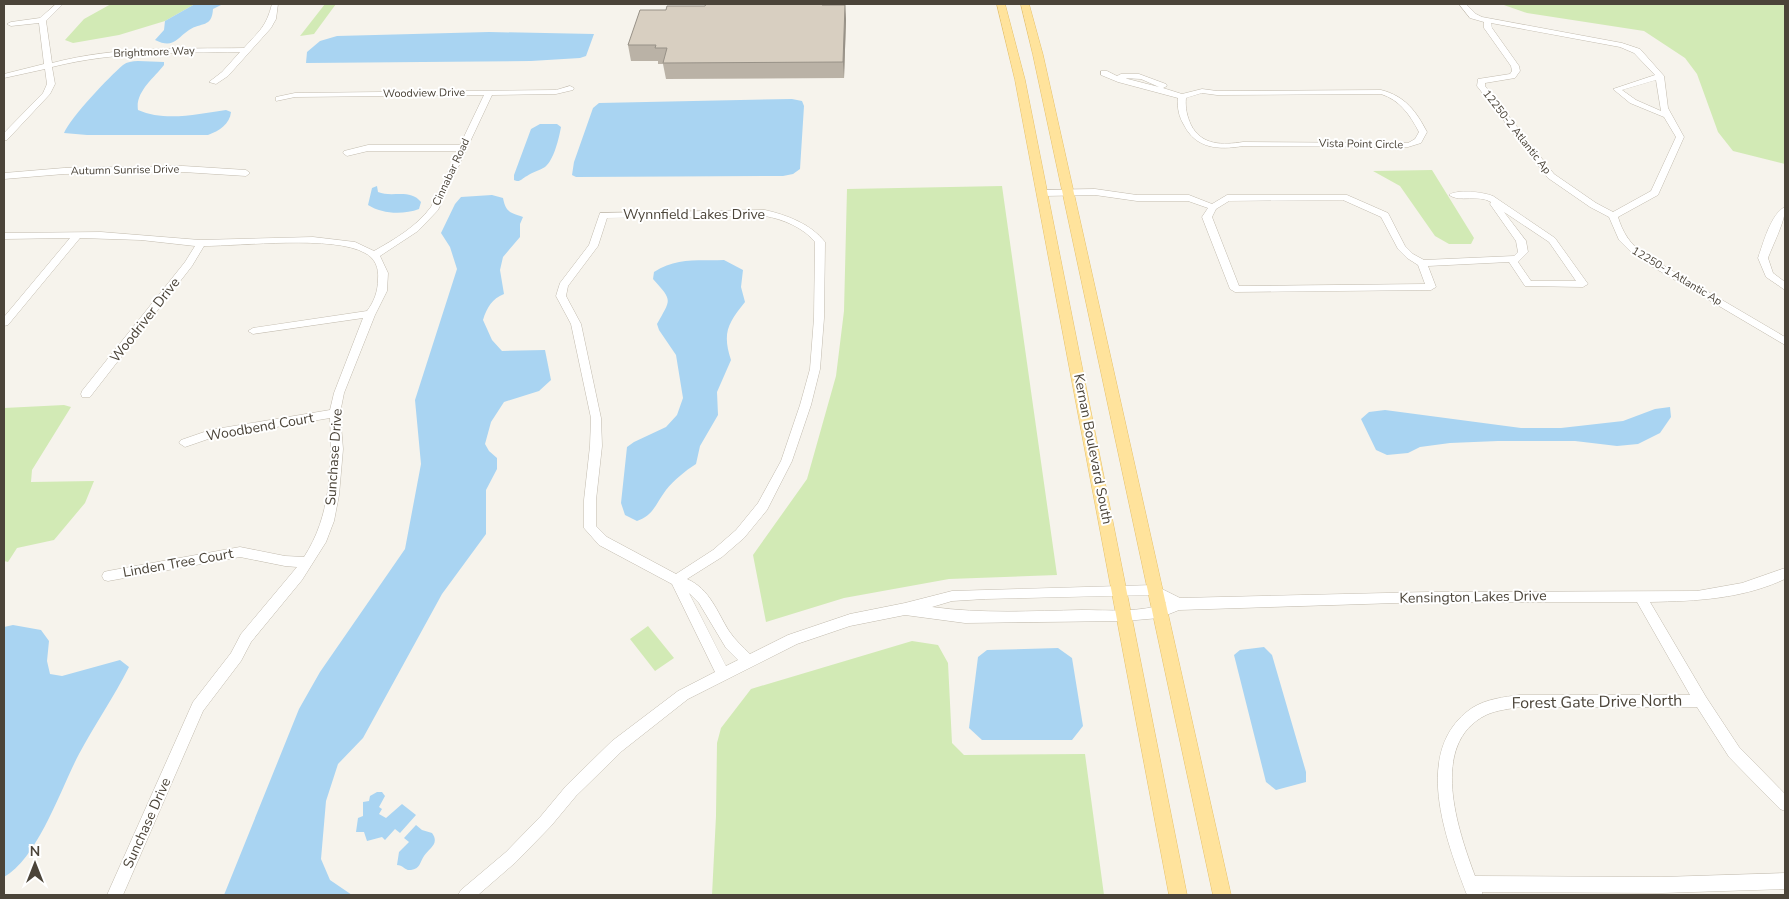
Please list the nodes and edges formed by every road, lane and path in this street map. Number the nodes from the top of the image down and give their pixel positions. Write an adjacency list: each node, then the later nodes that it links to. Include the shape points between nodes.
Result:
1 (60, 4): 6 (street)
2 (275, 4): 9 (street, via 272,19)
3 (1001, 4): 26 (main road, Kernan Boulevard South)
4 (1025, 4): 25 (main road, Kernan Boulevard South)
5 (1462, 4): 7 (street, via 1473,16)
6 (42, 20): 8 (street); 10 (street)
7 (1487, 21): 12 (street, via 1631,47); 31 (street, 12250-2 Atlantic Ap, via 1488,28 1516,71 1512,76 1481,81 1481,86 1551,176)
8 (11, 24)
9 (246, 50): 10 (street, Brightmore Way, via 136,51 91,56); 13 (street, via 225,74)
10 (48, 66): 11 (street, Brightmore Way); 20 (street, via 51,84 46,94)
11 (4, 76)
12 (1660, 76): 19 (street); 19 (street, via 1617,89 1642,107)
13 (212, 82)
14 (570, 88): 16 (street, Woodview Drive, via 556,92)
15 (1169, 92): 15 (street, via 1148,78 1106,74 1133,88 1150,87); 17 (street)
16 (489, 93): 18 (street, Woodview Drive, via 295,95); 21 (street, Cinnabar Road)
17 (1182, 97): 17 (street, Vista Point Circle, via 1180,105 1190,133 1220,146 1408,145 1416,144 1424,132 1401,99 1372,90 1217,94 1202,91)
18 (278, 99)
19 (1665, 115): 31 (street, via 1680,137 1655,193)
20 (4, 138)
21 (463, 148): 22 (street, via 368,148); 35 (street, Cinnabar Road, via 428,218 414,231)
22 (347, 153)
23 (246, 173): 24 (street, Autumn Sunrise Drive, via 183,169 64,171)
24 (4, 176)
25 (1068, 192): 26 (street); 29 (street, via 1137,198 1188,198); 50 (main road, Kernan Boulevard South)
26 (1043, 193): 51 (main road, Kernan Boulevard South)
27 (1453, 195): 28 (street)
28 (1490, 198): 36 (street, via 1521,242 1523,252 1517,259); 36 (street, via 1552,240 1583,284 1528,284)
29 (1214, 207): 37 (street, via 1227,198 1344,197 1385,215 1401,247); 37 (street, via 1207,217 1235,289 1431,287)
30 (1784, 211): 38 (street, via 1763,258 1770,274)
31 (1613, 216): 42 (street, 12250-1 Atlantic Ap, via 1618,234 1639,255)
32 (4, 236): 33 (street)
33 (76, 236): 34 (street); 40 (street)
34 (201, 243): 35 (street, via 324,241 351,243); 43 (street, Woodriver Drive, via 189,264)
35 (374, 255): 39 (street, Sunchase Drive, via 385,282 377,306)
36 (1511, 259): 37 (street)
37 (1422, 263)
38 (1785, 287)
39 (370, 314): 41 (street); 44 (street, Sunchase Drive, via 339,393)
40 (4, 323)
41 (253, 331)
42 (1785, 342)
43 (86, 394)
44 (335, 414): 45 (street, Woodbend Court, via 210,434); 46 (street, Sunchase Drive, via 337,449 333,495 320,542)
45 (185, 443)
46 (307, 562): 48 (street, Linden Tree Court, via 240,552); 64 (street, Sunchase Drive, via 246,638 236,657 198,707)
47 (1785, 573): 52 (street, Kensington Lakes Drive, via 1738,591 1697,596)
48 (108, 576)
49 (676, 580): 49 (street, Wynnfield Lakes Drive, via 716,554 749,525 789,460 810,391 818,342 820,242 815,234 775,214 603,215 590,253 563,285 561,296 576,324 596,418 588,508 590,528 602,541); 57 (street, via 701,595 731,643); 58 (street)
50 (1154, 590): 51 (street); 53 (street); 55 (main road, Kernan Boulevard South)
51 (1120, 591): 54 (street, via 952,596); 56 (main road, Kernan Boulevard South)
52 (1640, 596): 53 (street, Kensington Lakes Drive, via 1428,597); 59 (street)
53 (1178, 604): 55 (street, Kensington Lakes Drive)
54 (905, 609): 56 (street, Kensington Lakes Drive, via 965,617); 57 (street, via 850,620 793,639)
55 (1159, 612): 56 (street, Kensington Lakes Drive); 67 (main road, Kernan Boulevard South)
56 (1125, 615): 66 (main road, Kernan Boulevard South)
57 (748, 661): 58 (street)
58 (723, 674): 65 (street, via 683,695 618,746 571,791 511,857)
59 (1701, 700): 60 (street, via 1734,752); 62 (street, Forest Gate Drive North, via 1520,701 1494,705 1476,713 1462,725 1451,744 1444,776 1449,815)
60 (1785, 804)
61 (1785, 881): 63 (street)
62 (1473, 890): 63 (street)
63 (1665, 890)
64 (115, 895)
65 (466, 895)
66 (1178, 895)
67 (1222, 895)

